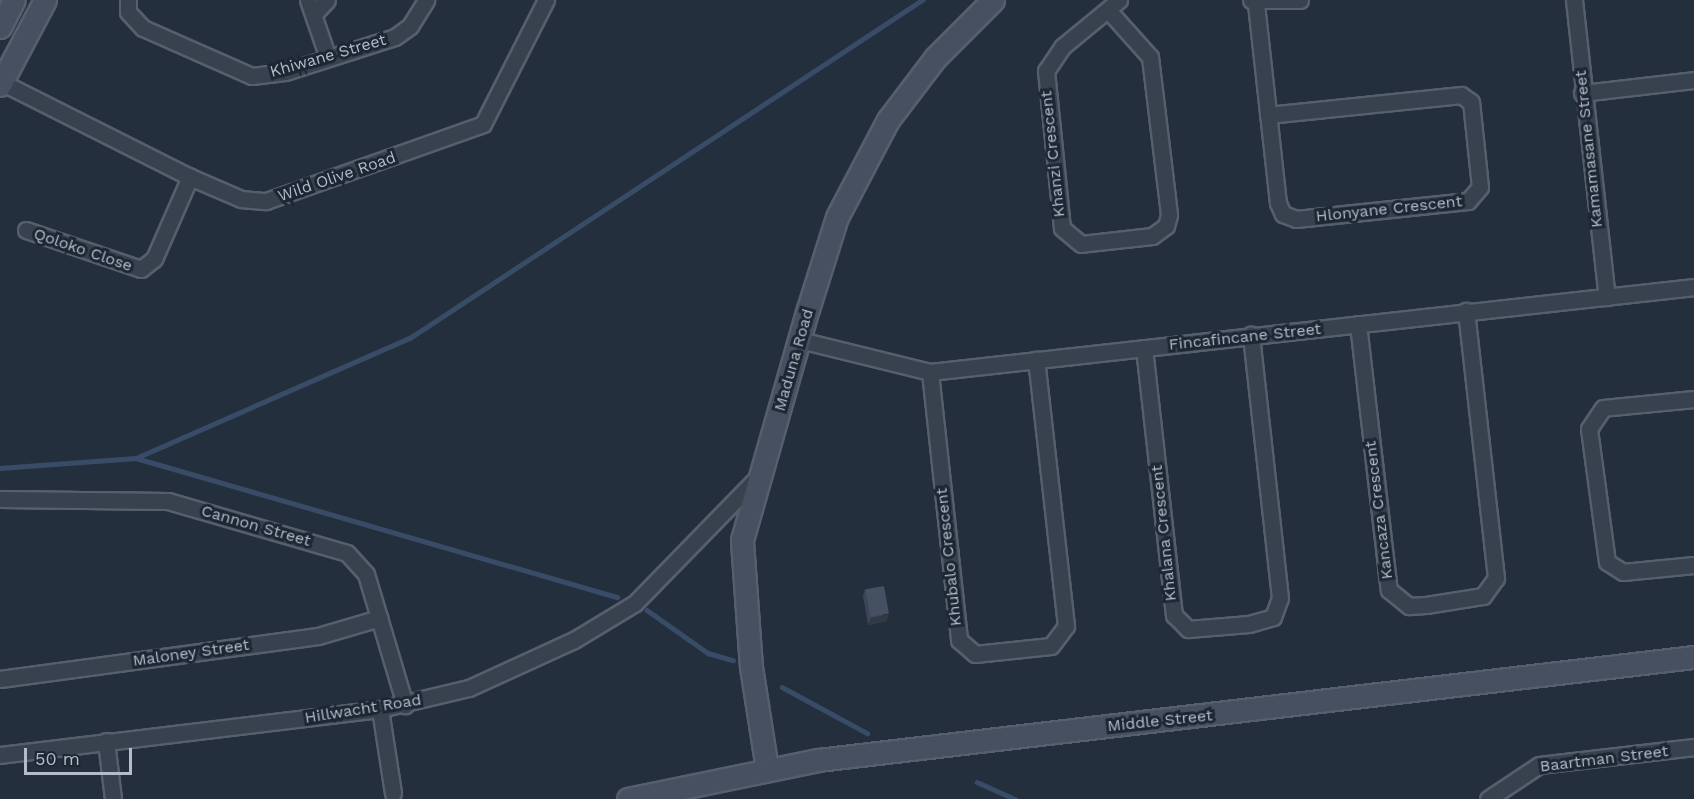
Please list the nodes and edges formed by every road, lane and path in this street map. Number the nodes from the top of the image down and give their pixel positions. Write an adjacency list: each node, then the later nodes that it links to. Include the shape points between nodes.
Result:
1 (14, 0): 13 (main road)
2 (45, 0): 16 (main road)
3 (327, 0): 12 (street)
4 (426, 0): 14 (street, Khiwane Street, via 405,32)
5 (546, 0): 19 (street, Wild Olive Road, via 485,122 476,129 266,201 241,199)
6 (993, 0): 26 (main road, Maduna Road, via 910,89 870,151 837,217)
7 (1300, 0): 9 (street)
8 (1574, 0): 17 (street, Kamamasane Street)
9 (1254, 2): 18 (street, Hlonyane Crescent)
10 (128, 3): 14 (street, Khiwane Street, via 143,28 245,75 285,72)
11 (1113, 5): 11 (street, Khanzi Crescent, via 1062,47 1046,71 1062,228 1081,244 1152,236 1166,226 1170,215 1150,57)
12 (311, 7): 14 (street)
13 (0, 27)
14 (328, 58)
15 (1694, 80): 17 (street)
16 (1, 83): 19 (street, Wild Olive Road)
17 (1582, 93): 22 (street, Kamamasane Street)
18 (1268, 115): 18 (street, Hlonyane Crescent, via 1278,203 1289,218 1468,201 1480,187 1471,102 1461,95)
19 (190, 177): 20 (street, Qoloko Close, via 154,259 141,269)
20 (26, 230)
21 (1694, 287): 22 (street, Fincafincane Street)
22 (1607, 297): 23 (street, Fincafincane Street)
23 (1466, 311): 24 (street, Fincafincane Street); 24 (street, Kancaza Crescent, via 1496,578 1483,596 1426,605 1409,606 1389,590)
24 (1358, 324): 25 (street, Fincafincane Street)
25 (1251, 335): 27 (street, Fincafincane Street); 27 (street, Khalana Crescent, via 1281,598 1273,616 1249,624 1188,629 1174,615)
26 (800, 340): 29 (street, Fincafincane Street); 31 (main road, Maduna Road)
27 (1144, 348): 28 (street, Fincafincane Street)
28 (1036, 360): 29 (street, Fincafincane Street); 29 (street, Khubalo Crescent, via 1066,626 1051,646 975,654 959,640)
29 (930, 372)
30 (1694, 399): 33 (street, via 1603,408 1589,429 1607,562 1623,572)
31 (760, 475): 37 (street, Hillwacht Road, via 635,603 573,640 469,688); 42 (main road, Maduna Road, via 740,562)
32 (0, 499): 34 (street, Cannon Street, via 168,501 347,553 366,574)
33 (1694, 565)
34 (379, 618): 36 (street, Maloney Street, via 318,636); 37 (street, Cannon Street)
35 (1694, 657): 42 (main road, Middle Street)
36 (0, 679)
37 (405, 705): 38 (street, Hillwacht Road)
38 (380, 709): 39 (street, Hillwacht Road); 43 (street)
39 (106, 741): 41 (street, Hillwacht Road); 44 (street)
40 (1694, 747): 46 (street, Baartman Street, via 1539,765)
41 (0, 755)
42 (768, 769): 45 (main road, Middle Street)
43 (393, 793)
44 (113, 799)
45 (628, 799)
46 (1488, 799)

